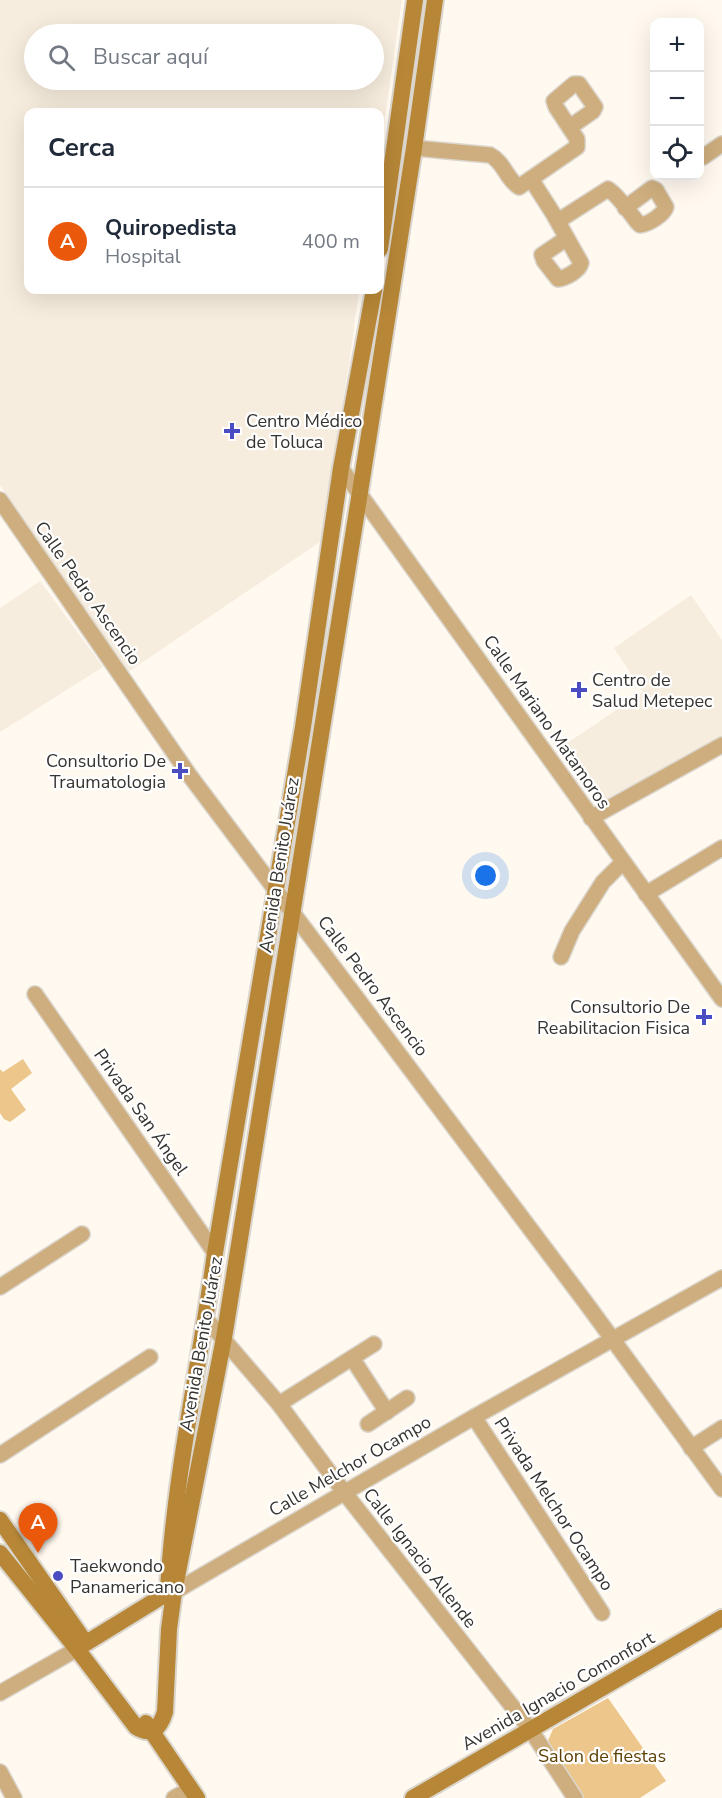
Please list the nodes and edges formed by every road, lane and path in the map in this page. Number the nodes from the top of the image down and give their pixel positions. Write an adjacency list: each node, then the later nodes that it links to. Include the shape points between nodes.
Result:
1 (415, 0): 9 (main road)
2 (435, 0): 5 (main road, Avenida Benito Juárez)
3 (570, 127): 7 (street, via 577,147)
4 (722, 144): 6 (street)
5 (414, 148): 7 (street, via 490,155 500,162 517,187); 14 (main road, Avenida Benito Juárez)
6 (704, 155)
7 (531, 179): 10 (street)
8 (625, 208): 10 (street, via 608,189)
9 (384, 221)
10 (558, 221): 11 (street)
11 (567, 238)
12 (373, 294): 13 (main road, Avenida Benito Juárez)
13 (341, 468): 14 (street, Calle Mariano Matamoros); 20 (main road, Avenida Benito Juárez)
14 (360, 492): 17 (street, Calle Mariano Matamoros); 22 (main road, Avenida Benito Juárez)
15 (0, 500): 20 (street, Calle Pedro Ascencio, via 190,776)
16 (722, 745): 17 (street)
17 (591, 818): 19 (street, Calle Mariano Matamoros)
18 (722, 848): 21 (street)
19 (623, 862): 21 (street, Calle Mariano Matamoros); 23 (street, via 603,882)
20 (276, 891): 22 (street, Calle Pedro Ascencio); 27 (main road, Avenida Benito Juárez)
21 (646, 894): 25 (street, Calle Mariano Matamoros)
22 (292, 909): 31 (main road, Avenida Benito Juárez); 32 (street, Calle Pedro Ascencio)
23 (561, 957)
24 (35, 994): 27 (street, Privada San Ángel)
25 (722, 999)
26 (82, 1234): 29 (street)
27 (215, 1253): 30 (main road, Avenida Benito Juárez)
28 (722, 1278): 32 (street, Calle Melchor Ocampo)
29 (0, 1287)
30 (206, 1319): 31 (street, Calle Ignacio Allende); 48 (main road, Avenida Benito Juárez, via 181,1474)
31 (224, 1338): 37 (street, Calle Ignacio Allende); 48 (main road, Avenida Benito Juárez)
32 (612, 1339): 39 (street, Calle Melchor Ocampo); 42 (street, Calle Pedro Ascencio)
33 (374, 1344): 35 (street)
34 (150, 1358): 43 (street)
35 (352, 1358): 37 (street); 38 (street)
36 (407, 1398): 38 (street)
37 (279, 1404): 45 (street, Calle Ignacio Allende)
38 (387, 1412): 40 (street)
39 (474, 1417): 45 (street, Calle Melchor Ocampo); 49 (street, Privada Melchor Ocampo)
40 (368, 1424)
41 (722, 1428): 42 (street)
42 (691, 1448): 44 (street, Calle Pedro Ascencio)
43 (0, 1455)
44 (722, 1490)
45 (344, 1492): 48 (street, Calle Melchor Ocampo); 54 (street, Calle Ignacio Allende)
46 (0, 1520): 51 (main road)
47 (1, 1556): 51 (main road)
48 (167, 1595): 51 (main road, Calle Melchor Ocampo); 53 (main road, Avenida Benito Juárez)
49 (602, 1613)
50 (722, 1618): 54 (main road, Avenida Ignacio Comonfort)
51 (81, 1646): 52 (street, Calle Melchor Ocampo); 55 (main road)
52 (0, 1693)
53 (165, 1712): 55 (main road, Avenida Benito Juárez, via 162,1723); 56 (main road)
54 (530, 1730): 61 (main road, Avenida Ignacio Comonfort); 62 (street, Calle Ignacio Allende)
55 (153, 1731): 56 (main road)
56 (175, 1765): 58 (main road)
57 (0, 1772): 59 (street)
58 (194, 1794): 60 (street)
59 (14, 1798)
60 (174, 1798)
61 (413, 1798)
62 (575, 1798)

